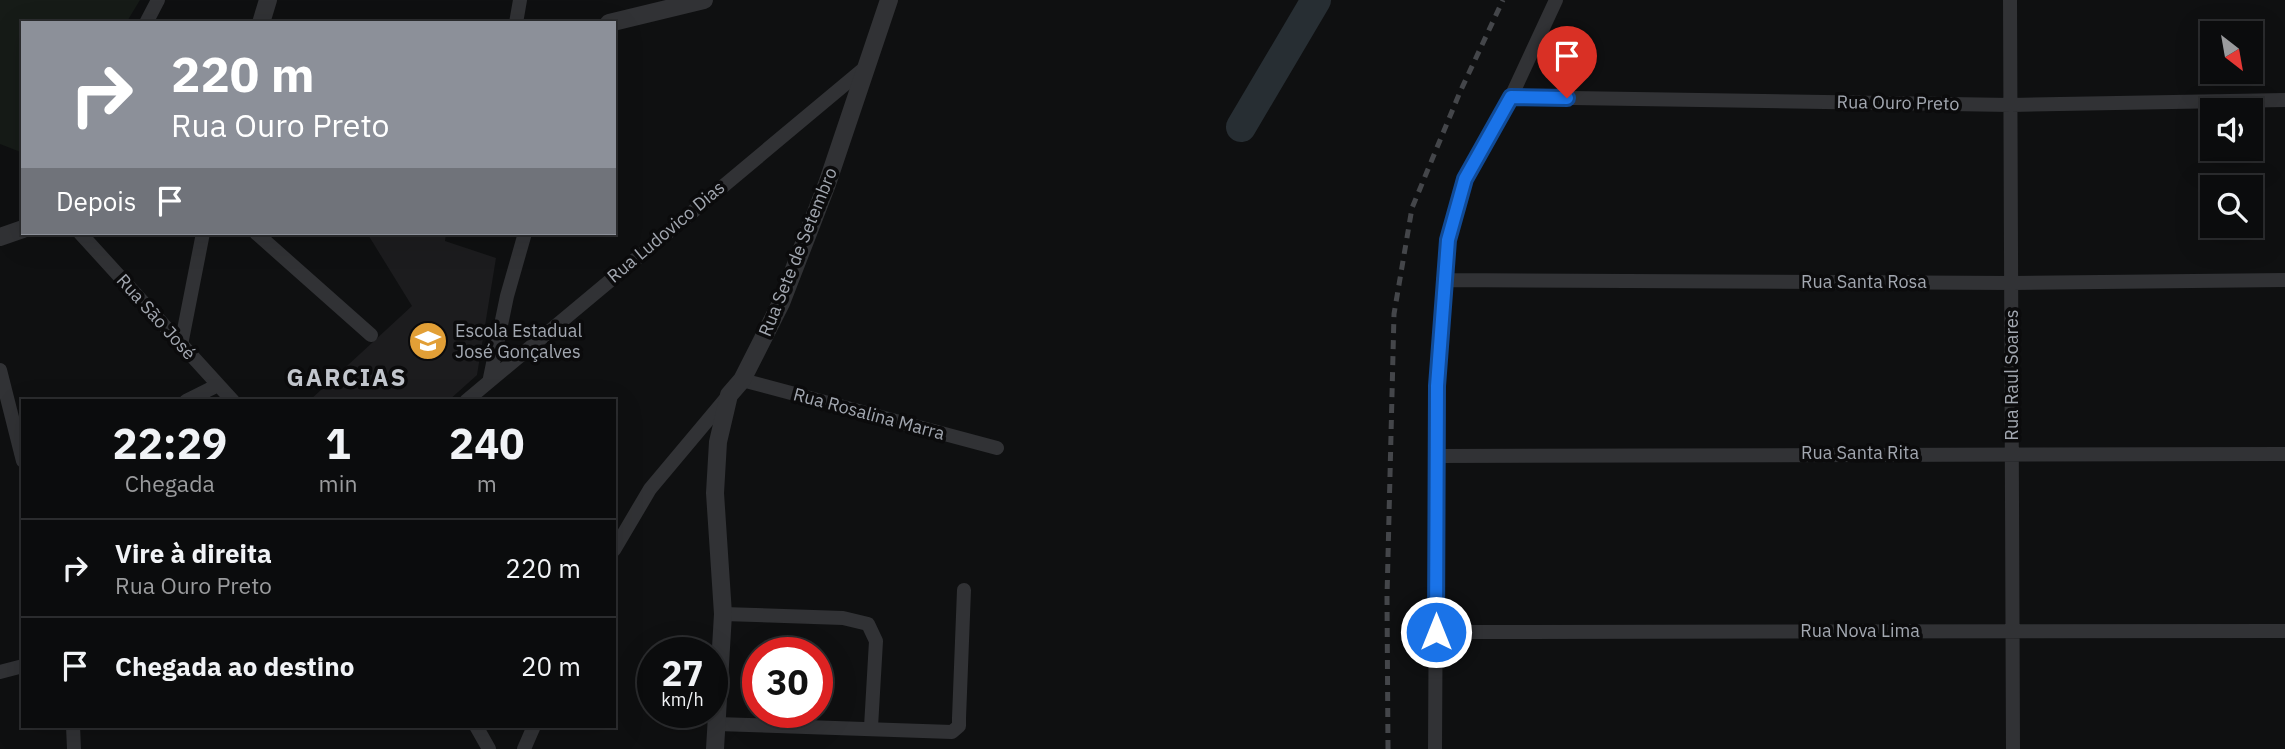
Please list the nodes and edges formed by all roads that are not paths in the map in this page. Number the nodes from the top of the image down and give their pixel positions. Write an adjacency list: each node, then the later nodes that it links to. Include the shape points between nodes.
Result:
1 (158, 0): 8 (street)
2 (268, 0): 9 (street)
3 (520, 0): 10 (street)
4 (889, 0): 12 (street, Rua Sete de Setembro)
5 (1556, 0): 13 (street)
6 (2010, 0): 15 (street, Rua Raul Soares)
7 (693, 1): 11 (street)
8 (147, 21)
9 (262, 21)
10 (516, 21)
11 (616, 21)
12 (868, 65): 28 (street, Rua Ludovico Dias); 29 (street, Rua Sete de Setembro, via 781,303)
13 (1511, 97): 15 (street, Rua Ouro Preto); 22 (street, via 1461,190)
14 (2285, 100): 15 (street, Rua Ouro Preto)
15 (2011, 105): 24 (street, Rua Raul Soares)
16 (21, 230): 21 (street)
17 (82, 235): 26 (street, Rua São José)
18 (203, 235): 26 (street)
19 (258, 235): 25 (street)
20 (524, 235): 28 (street)
21 (0, 237)
22 (1443, 280): 24 (street, Rua Santa Rosa); 39 (street)
23 (2285, 280): 24 (street, Rua Santa Rosa)
24 (2012, 283): 36 (street, Rua Raul Soares)
25 (371, 335)
26 (181, 345): 30 (street, Rua São José)
27 (0, 370): 37 (street)
28 (490, 379): 34 (street, Rua Ludovico Dias)
29 (742, 380): 31 (street, Rua Sete de Setembro); 35 (street, Rua Rosalina Marra)
30 (218, 385): 32 (street); 33 (street, Rua São José)
31 (729, 395): 40 (street, Rua Sete de Setembro, via 650,489); 42 (street, via 715,465)
32 (190, 399)
33 (231, 399)
34 (468, 399)
35 (997, 448)
36 (2012, 452): 38 (street, Rua Santa Rita); 39 (street, Rua Santa Rita); 43 (street, Rua Raul Soares)
37 (21, 453)
38 (2285, 454)
39 (1436, 456): 45 (street)
40 (616, 547)
41 (964, 590): 50 (street, via 959,726 952,732)
42 (723, 614): 46 (street); 50 (street, via 842,618 868,624 876,642)
43 (2014, 631): 44 (street, Rua Nova Lima); 45 (street, Rua Nova Lima); 60 (street, Rua Raul Soares)
44 (2285, 631)
45 (1436, 632): 59 (street)
46 (722, 637)
47 (21, 667): 48 (street)
48 (0, 672)
49 (728, 723): 50 (street)
50 (871, 727)
51 (73, 728): 55 (street)
52 (477, 728): 56 (street)
53 (533, 728): 57 (street)
54 (717, 728): 58 (street)
55 (75, 749)
56 (489, 749)
57 (524, 749)
58 (715, 749)
59 (1435, 749)
60 (2013, 749)

